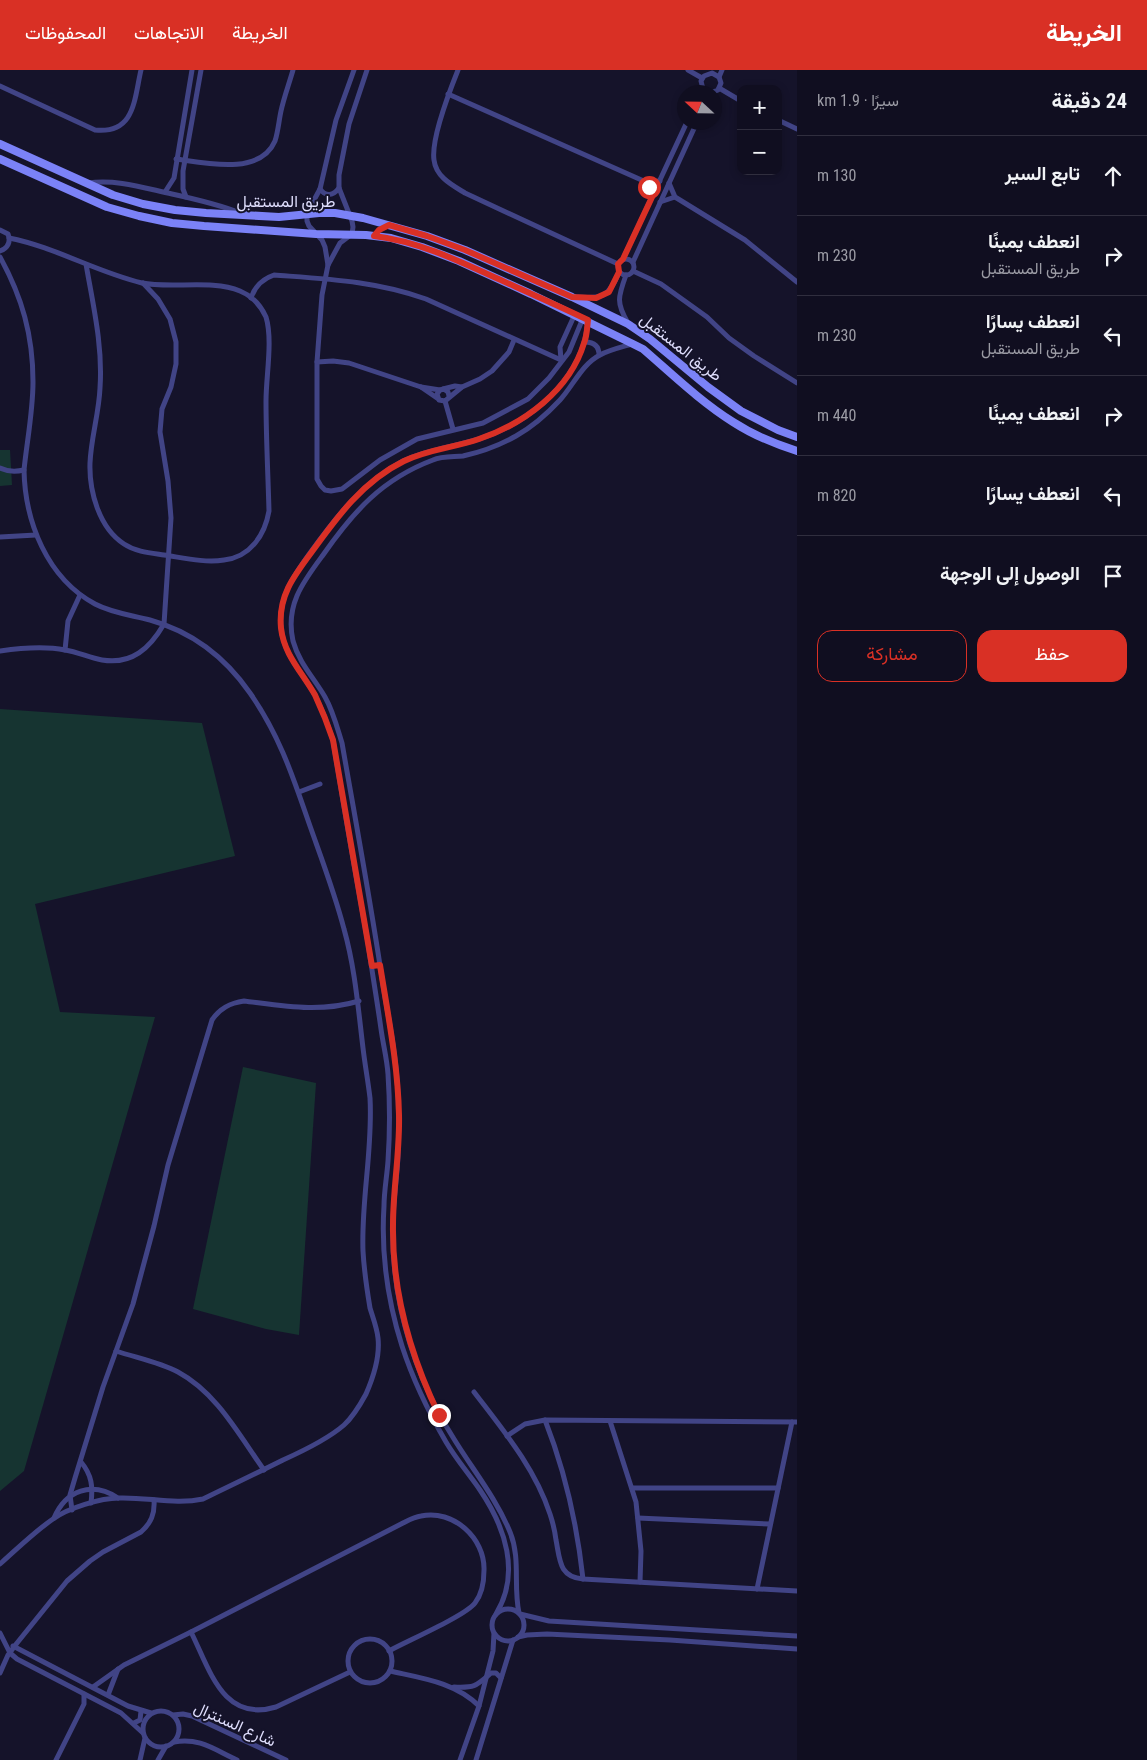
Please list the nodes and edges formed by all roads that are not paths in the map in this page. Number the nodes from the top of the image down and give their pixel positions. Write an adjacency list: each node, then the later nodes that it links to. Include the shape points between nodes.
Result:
1 (141, 70): 15 (street, via 131,113 122,124 106,131 95,130)
2 (192, 70): 26 (street)
3 (201, 70): 27 (street)
4 (293, 70): 27 (street, via 274,142 265,155 251,163 235,165)
5 (354, 70): 36 (street, via 336,120)
6 (367, 70): 35 (street, via 349,124)
7 (458, 70): 17 (street)
8 (688, 70): 12 (street)
9 (722, 70): 11 (street)
10 (710, 72): 11 (street); 12 (street)
11 (719, 77): 14 (street)
12 (702, 78): 13 (street)
13 (701, 85)
14 (720, 85)
15 (0, 86)
16 (722, 90): 18 (street)
17 (448, 94): 32 (street); 58 (street, via 434,147 434,161 448,184)
18 (737, 99)
19 (782, 122): 22 (street)
20 (683, 130): 31 (street)
21 (692, 130): 34 (street)
22 (797, 130)
23 (0, 144): 24 (main road, طريق المستقبل)
24 (25, 156): 28 (main road, طريق المستقبل); 29 (main road)
25 (0, 159): 29 (main road, طريق المستقبل)
26 (176, 159): 27 (street); 37 (street, via 174,178)
27 (185, 160): 39 (street, via 182,180)
28 (39, 162): 30 (main road, via 34,169); 33 (main road, طريق المستقبل)
29 (18, 168): 30 (main road, طريق المستقبل)
30 (35, 175): 48 (main road, طريق المستقبل, via 107,207 139,216 172,223)
31 (660, 181): 32 (street); 38 (street)
32 (646, 182): 38 (street)
33 (87, 183): 37 (street, via 113,182); 43 (main road, طريق المستقبل, via 144,204 175,210)
34 (668, 183): 40 (street); 41 (street)
35 (339, 188): 36 (street, via 330,195); 44 (street)
36 (320, 189): 42 (street)
37 (165, 192): 39 (street)
38 (653, 195): 55 (street)
39 (186, 197): 43 (street)
40 (675, 197): 41 (street); 64 (street, via 745,240)
41 (660, 202): 56 (street)
42 (307, 214): 44 (main road, طريق المستقبل); 45 (main road, طريق المستقبل); 49 (street, via 307,221)
43 (245, 215): 45 (main road, طريق المستقبل)
44 (350, 215): 46 (main road, طريق المستقبل); 50 (street)
45 (279, 217): 48 (main road, via 289,223)
46 (389, 225): 51 (main road); 66 (main road, طريق المستقبل, via 465,250)
47 (1, 230): 52 (street)
48 (292, 231): 49 (main road, طريق المستقبل)
49 (316, 234): 50 (main road, طريق المستقبل); 59 (street, via 325,247)
50 (352, 234): 51 (main road, طريق المستقبل); 59 (street, via 340,243)
51 (374, 236): 68 (main road, طريق المستقبل, via 441,254)
52 (9, 238): 53 (street, via 8,245); 57 (street, via 32,243)
53 (0, 251)
54 (0, 257): 88 (street, via 25,314 32,349 33,384)
55 (623, 259): 56 (street); 58 (street)
56 (633, 262): 60 (street)
57 (86, 264): 65 (street); 91 (street, via 101,354 90,462 93,494 106,524 124,544 136,550)
58 (618, 264): 61 (street)
59 (328, 265): 63 (street)
60 (633, 271): 62 (street); 77 (street, via 661,284 707,317 729,338)
61 (619, 272): 62 (street); 66 (street, via 609,292 596,298)
62 (626, 276): 70 (street, via 618,300)
63 (325, 279): 67 (street, via 274,275 262,281); 71 (street, via 404,291); 76 (street)
64 (797, 282)
65 (143, 283): 67 (street, via 230,288); 91 (street, via 170,319 176,342 176,364 162,409 160,432 171,507)
66 (572, 297): 70 (main road, طريق المستقبل)
67 (251, 298): 91 (street, via 263,312 268,329 267,524 252,547 228,560 214,562)
68 (575, 314): 69 (main road, طريق المستقبل); 75 (street, via 560,347)
69 (585, 319): 72 (street); 73 (main road, طريق المستقبل); 75 (street, via 569,352)
70 (628, 324): 85 (main road, طريق المستقبل, via 742,411)
71 (514, 340): 75 (street); 78 (street, via 492,371)
72 (585, 342): 74 (street, via 596,345); 99 (street, via 562,383 528,416 481,438 429,450 378,477 356,495 296,572 284,595 281,628 285,644 314,694 333,740)
73 (633, 344): 74 (street); 86 (main road, طريق المستقبل, via 733,422)
74 (599, 355): 98 (street, via 561,400 516,436 463,456 435,459 385,485 345,524 300,587 295,600 291,627 297,653 325,697 342,743)
75 (561, 360): 84 (street, via 528,398 483,423)
76 (317, 362): 79 (street, via 349,363); 84 (street, via 317,479 326,490 342,489 380,460 417,439)
77 (797, 383)
78 (462, 386): 80 (street); 81 (street)
79 (421, 387): 80 (street); 82 (street)
80 (441, 390): 81 (street, via 448,392); 82 (street)
81 (449, 396): 83 (street)
82 (437, 398): 83 (street)
83 (445, 401): 84 (street)
84 (453, 429)
85 (797, 437)
86 (797, 451)
87 (0, 468): 88 (street, via 15,472)
88 (24, 470): 89 (street, via 25,493)
89 (36, 535): 90 (street); 92 (street, via 45,553)
90 (0, 537)
91 (169, 556): 93 (street)
92 (80, 595): 93 (street, via 116,612); 94 (street, via 68,621)
93 (164, 624): 94 (street, via 146,649 118,660 103,660); 97 (street, via 216,653 248,690 272,726)
94 (65, 650): 95 (street)
95 (0, 651)
96 (320, 784): 97 (street)
97 (299, 792): 100 (street, via 344,926)
98 (380, 965): 99 (street); 125 (street, via 397,1076 398,1158 393,1226 401,1310 416,1363 435,1406 501,1512 511,1535 517,1559 516,1592)
99 (372, 966): 126 (street, via 388,1073 390,1118 383,1234 391,1299 401,1344 421,1396 447,1444 493,1511 504,1539 509,1562 508,1582)
100 (359, 1001): 101 (street, via 327,1008 233,1002 216,1014 168,1165 144,1265); 108 (street, via 370,1098 363,1252 370,1306 379,1339 377,1358 365,1394 343,1426 309,1448)
101 (116, 1351): 107 (street, via 102,1387); 108 (street, via 170,1369 200,1386 218,1405)
102 (474, 1392): 106 (street)
103 (545, 1420): 104 (street); 106 (street, via 524,1424); 121 (street, via 570,1499)
104 (610, 1420): 105 (street); 109 (street)
105 (794, 1422): 110 (street)
106 (507, 1436): 121 (street, via 541,1491 563,1569 568,1575)
107 (81, 1462): 111 (street); 112 (street)
108 (264, 1470): 114 (street, via 203,1499 188,1503)
109 (632, 1488): 110 (street); 118 (street)
110 (778, 1488): 119 (street)
111 (93, 1489): 112 (street); 113 (street); 115 (street)
112 (70, 1495): 116 (street); 117 (street)
113 (118, 1498): 114 (street); 115 (street)
114 (154, 1500): 135 (street, via 148,1526 78,1570)
115 (91, 1503): 116 (street)
116 (72, 1510): 117 (street)
117 (54, 1518): 120 (street)
118 (638, 1518): 119 (street); 122 (street)
119 (770, 1524): 123 (street)
120 (0, 1564)
121 (583, 1579): 122 (street)
122 (640, 1582): 123 (street)
123 (757, 1589): 124 (street)
124 (797, 1591)
125 (520, 1613): 126 (street, via 510,1608); 127 (street, via 549,1621); 133 (street, via 524,1624 522,1634)
126 (496, 1614): 130 (street, via 492,1627)
127 (609, 1624): 131 (street); 132 (street)
128 (191, 1632): 137 (street, via 412,1519 430,1516 452,1520 474,1537 481,1550 484,1570 481,1591 475,1603 463,1613); 141 (street); 143 (street, via 223,1694 238,1706 248,1709 276,1707)
129 (0, 1633): 134 (street)
130 (494, 1633): 133 (street, via 506,1641); 146 (street)
131 (797, 1636)
132 (608, 1637): 133 (street, via 537,1634); 136 (street)
133 (516, 1639): 147 (street)
134 (6, 1643): 135 (street); 138 (street)
135 (14, 1647): 138 (street); 139 (street)
136 (797, 1649)
137 (389, 1651): 142 (street, via 392,1660); 143 (street, via 379,1641 359,1642 350,1652)
138 (10, 1653): 140 (street); 144 (street)
139 (33, 1657): 140 (street); 145 (street)
140 (28, 1665): 148 (street)
141 (118, 1668): 149 (street); 152 (street)
142 (390, 1671): 143 (street, via 382,1680 369,1684); 150 (street)
143 (350, 1672)
144 (0, 1673)
145 (70, 1676): 148 (street); 149 (street)
146 (485, 1679): 147 (street, via 496,1673); 150 (street, via 472,1686); 155 (street)
147 (501, 1679): 169 (street)
148 (66, 1685): 151 (street)
149 (94, 1687): 152 (street)
150 (451, 1687): 155 (street)
151 (84, 1694): 153 (street); 154 (street)
152 (108, 1695): 156 (street)
153 (93, 1698): 154 (street); 159 (street)
154 (84, 1704): 163 (street)
155 (479, 1706): 168 (street)
156 (141, 1711): 157 (street); 159 (street, via 141,1718)
157 (151, 1713): 158 (street, via 165,1711); 160 (street, via 144,1722)
158 (173, 1715): 161 (street, via 179,1725); 167 (street, شارع السنترال, via 192,1716)
159 (134, 1723): 160 (street)
160 (144, 1735): 162 (street, via 148,1742); 164 (street)
161 (174, 1742): 162 (street); 166 (street, شارع السنترال, via 199,1742)
162 (166, 1746): 165 (street)
163 (56, 1760)
164 (140, 1760)
165 (158, 1760)
166 (236, 1760)
167 (286, 1760)
168 (460, 1760)
169 (476, 1760)

